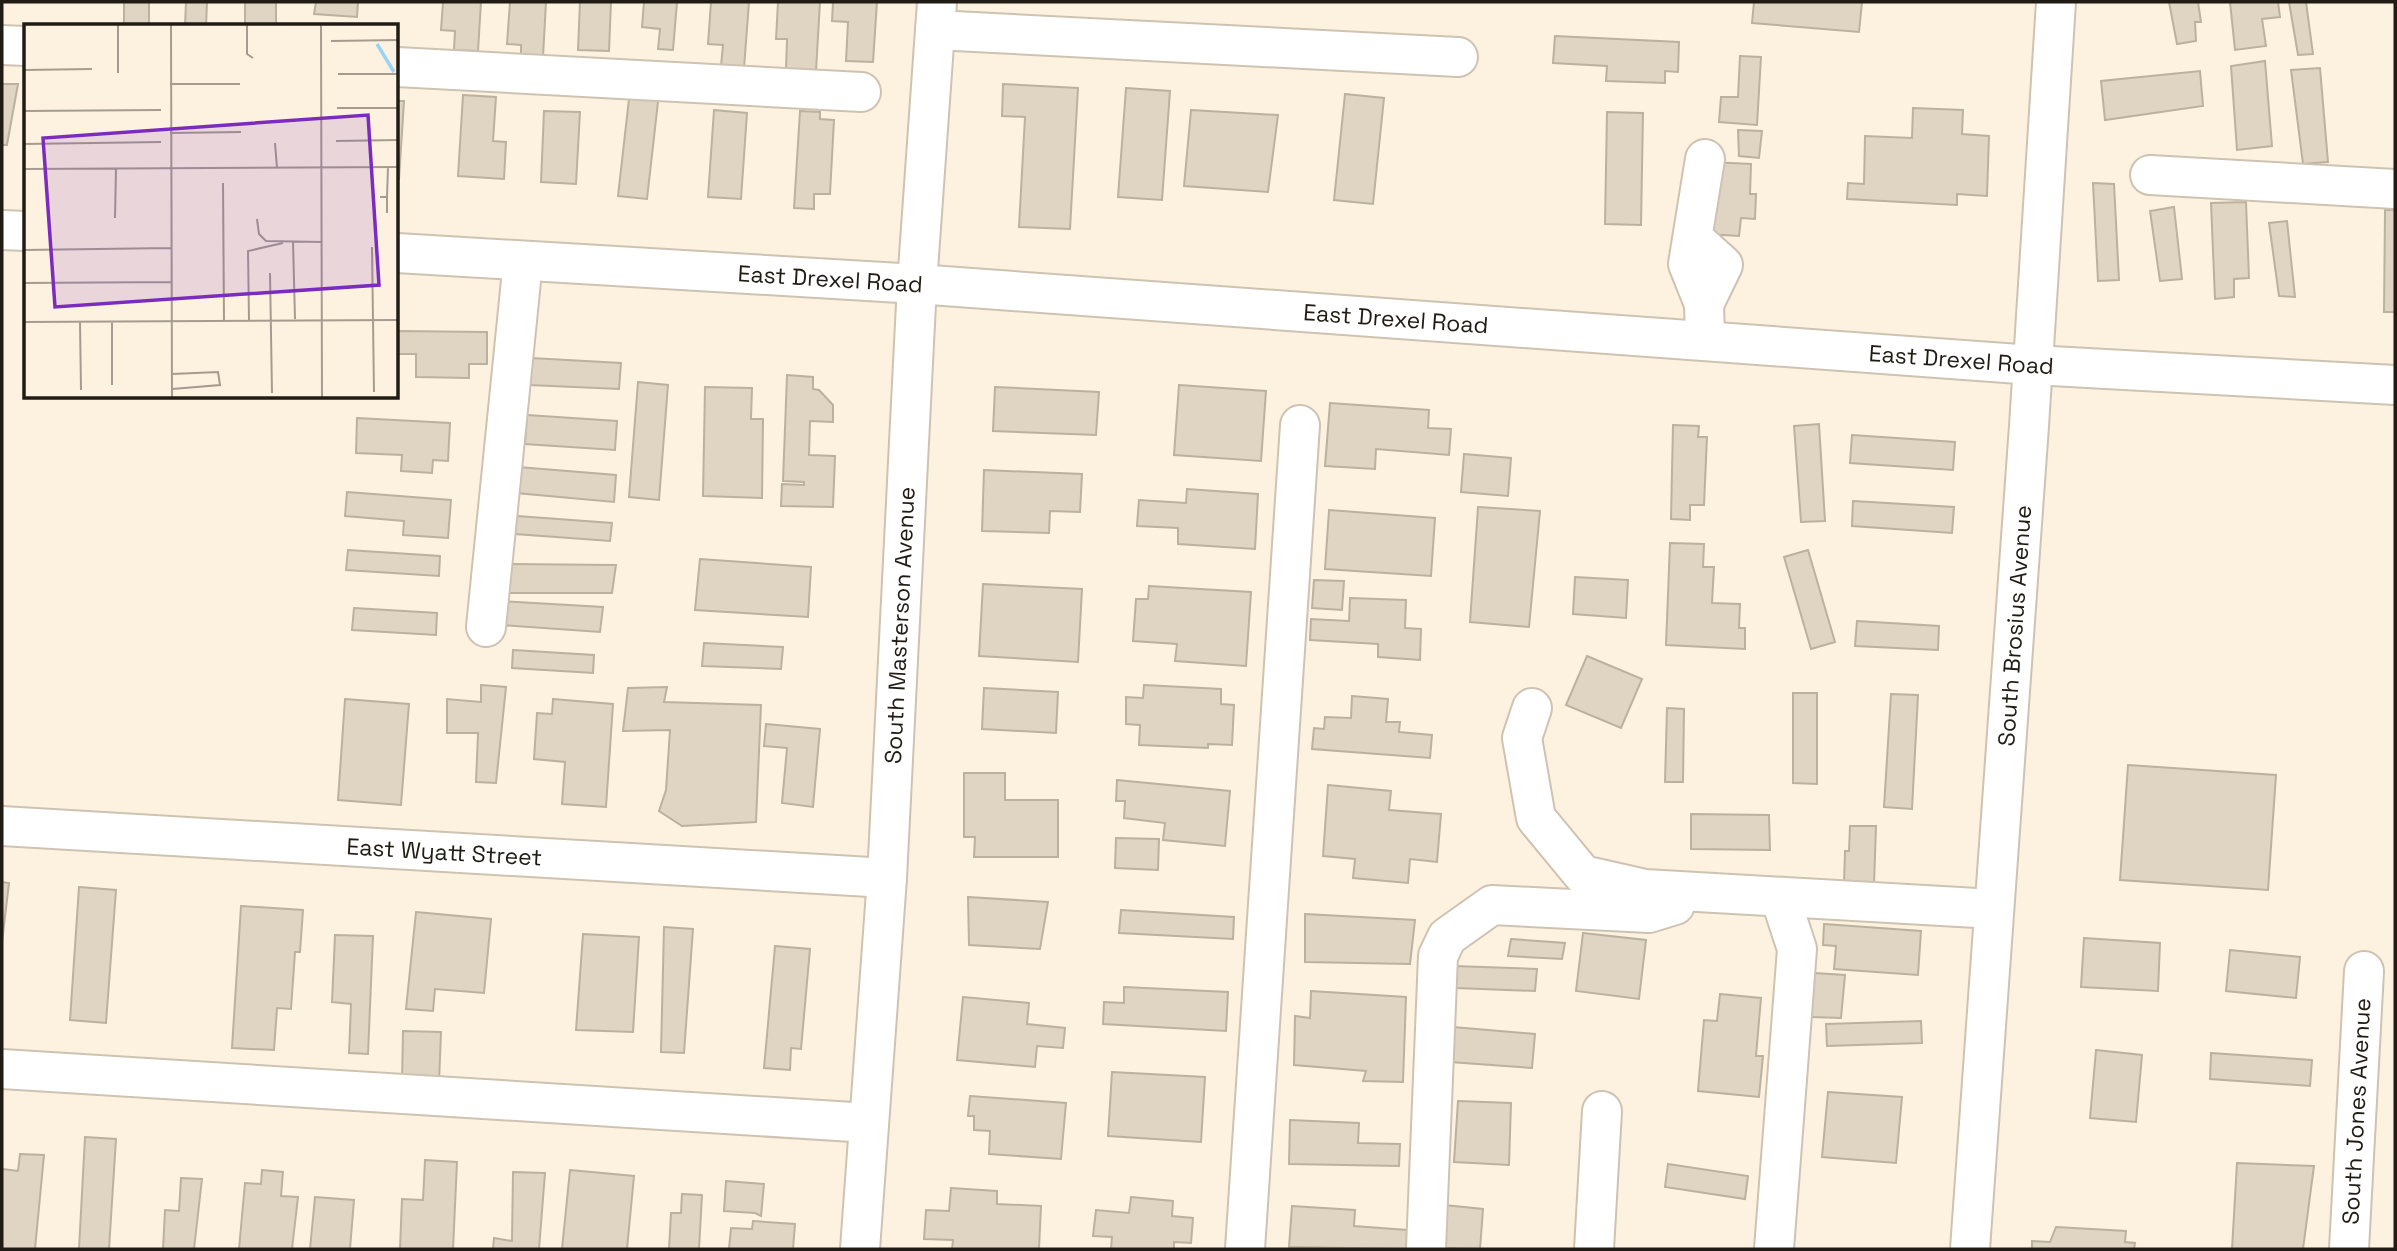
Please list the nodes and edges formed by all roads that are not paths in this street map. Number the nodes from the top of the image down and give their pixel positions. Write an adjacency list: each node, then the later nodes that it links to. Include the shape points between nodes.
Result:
1 (2056, 2): 17 (street, South Brosius Avenue)
2 (936, 16): 5 (street); 15 (street, South Masterson Avenue)
3 (2, 45): 4 (street)
4 (24, 46)
5 (1458, 57)
6 (399, 67): 7 (street)
7 (861, 92)
8 (1705, 159): 16 (street, via 1688,264)
9 (2150, 175): 10 (street)
10 (2395, 189)
11 (2, 230): 12 (street)
12 (24, 232)
13 (399, 253): 14 (street, East Drexel Road)
14 (523, 261): 15 (street, East Drexel Road); 20 (street)
15 (917, 284): 16 (street, East Drexel Road); 23 (street, South Masterson Avenue)
16 (1704, 322): 17 (street, East Drexel Road)
17 (2033, 365): 18 (street, East Drexel Road); 26 (street, South Brosius Avenue)
18 (2395, 385)
19 (1300, 425): 32 (street)
20 (486, 627)
21 (1532, 708): 24 (street, via 1522,738 1536,818 1583,874 1645,889)
22 (2, 826): 23 (street, East Wyatt Street)
23 (887, 878): 30 (street, South Masterson Avenue)
24 (1711, 893): 25 (street); 33 (street, via 1649,914 1492,905 1447,937 1438,956)
25 (1780, 897): 26 (street); 35 (street, via 1797,949)
26 (1994, 909): 36 (street, South Brosius Avenue)
27 (2364, 971): 37 (street, South Jones Avenue)
28 (2, 1069): 30 (street)
29 (1602, 1111): 34 (street)
30 (869, 1123): 31 (street, South Masterson Avenue)
31 (860, 1249)
32 (1245, 1249)
33 (1426, 1249)
34 (1594, 1249)
35 (1774, 1249)
36 (1970, 1249)
37 (2349, 1249)

